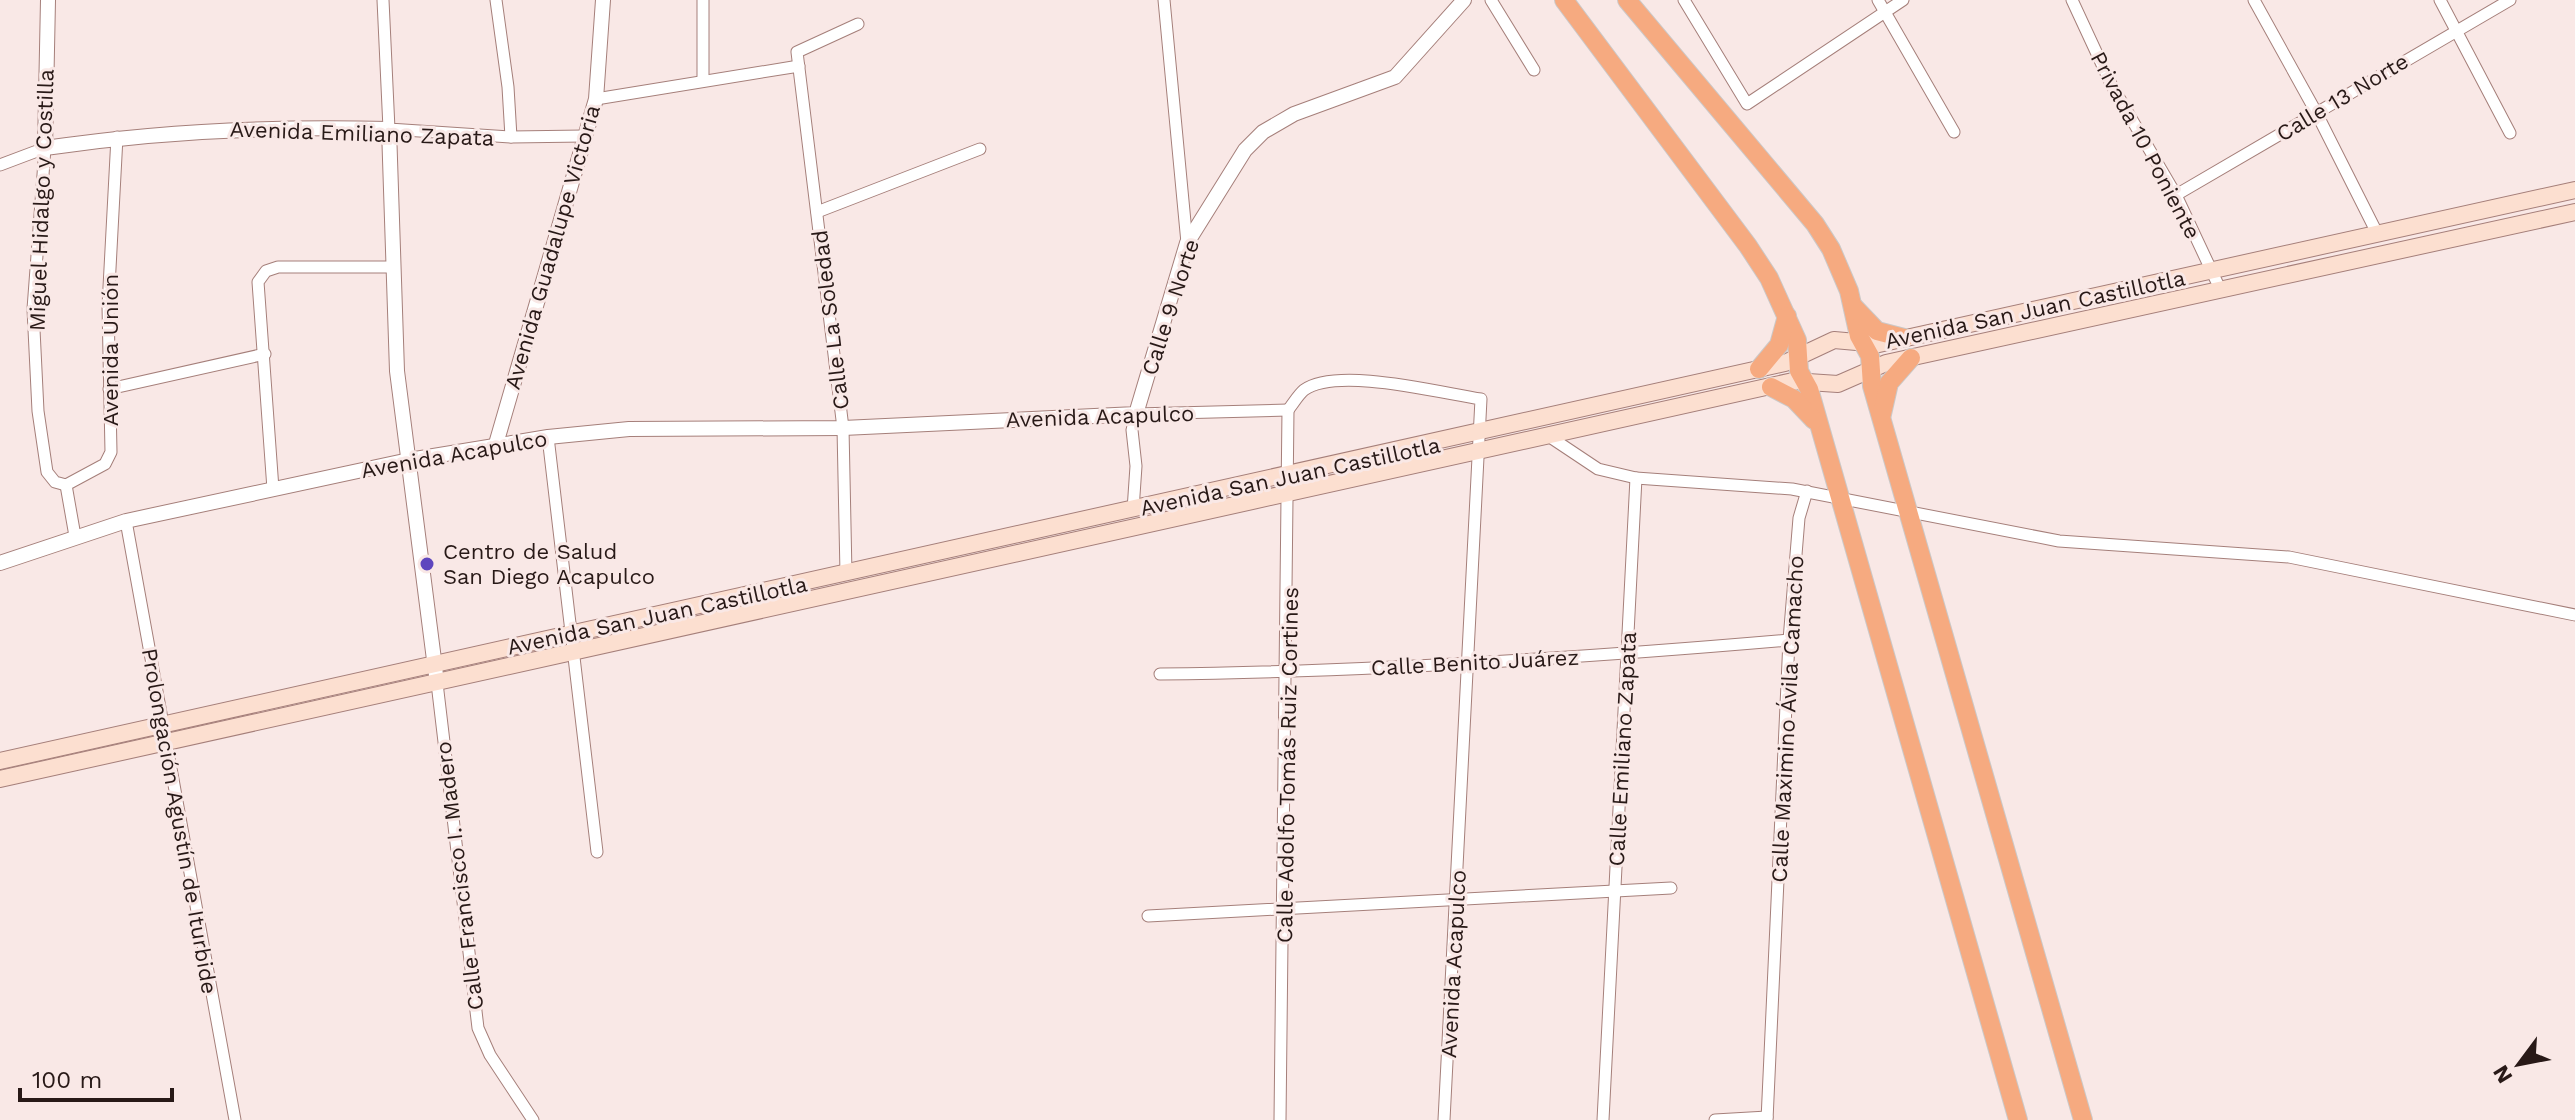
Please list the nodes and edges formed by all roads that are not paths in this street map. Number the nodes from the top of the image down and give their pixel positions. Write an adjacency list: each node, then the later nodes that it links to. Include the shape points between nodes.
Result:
1 (48, 0): 32 (street, Miguel Hidalgo y Costilla)
2 (383, 0): 26 (street)
3 (496, 0): 31 (street)
4 (603, 0): 24 (street, Avenida Guadalupe Victoria)
5 (703, 0): 23 (street)
6 (1164, 0): 40 (street)
7 (1464, 0): 40 (street, Calle 9 Norte, via 1395,77 1313,105 1263,132 1230,171)
8 (1491, 0): 22 (street)
9 (1564, 0): 45 (highway, via 1748,246)
10 (1627, 0): 44 (highway, via 1815,224)
11 (1684, 0): 18 (street, via 1747,104)
12 (1878, 0): 18 (street)
13 (1903, 0): 18 (street)
14 (2072, 0): 36 (street, Privada 10 Poniente, via 2111,84)
15 (2254, 0): 25 (street)
16 (2440, 0): 20 (street)
17 (2510, 0): 20 (street, Calle 13 Norte)
18 (1885, 12): 27 (street)
19 (858, 24): 21 (street, via 798,50)
20 (2455, 29): 25 (street, Calle 13 Norte); 28 (street)
21 (799, 66): 23 (street); 37 (street, Calle La Soledad)
22 (1534, 70)
23 (703, 80): 24 (street)
24 (596, 99): 29 (street, Avenida Guadalupe Victoria)
25 (2316, 112): 36 (street, Calle 13 Norte); 39 (street)
26 (389, 129): 30 (street, Avenida Emiliano Zapata, via 275,126); 31 (street, Avenida Emiliano Zapata); 41 (street, Calle Francisco I. Madero)
27 (1954, 132)
28 (2510, 133)
29 (584, 136): 31 (street, Avenida Emiliano Zapata); 64 (street, Avenida Guadalupe Victoria)
30 (117, 137): 32 (street, Avenida Emiliano Zapata); 55 (street, Avenida Unión)
31 (511, 137)
32 (45, 148): 34 (street, Avenida Emiliano Zapata); 68 (street, Miguel Hidalgo y Costilla, via 33,309 38,411 47,472)
33 (980, 149): 37 (street)
34 (0, 165)
35 (2575, 190): 39 (main road, Avenida San Juan Castillotla)
36 (2176, 195): 42 (street, Privada 10 Poniente)
37 (817, 212): 59 (street, Calle La Soledad)
38 (2575, 212): 43 (main road, Avenida San Juan Castillotla)
39 (2378, 235): 42 (main road, Avenida San Juan Castillotla)
40 (1187, 243): 57 (street, Calle 9 Norte)
41 (392, 267): 48 (street, via 266,271 258,282); 65 (street, Calle Francisco I. Madero, via 397,371)
42 (2210, 271): 43 (street, Privada 10 Poniente); 46 (main road, Avenida San Juan Castillotla)
43 (2221, 291): 50 (main road, Avenida San Juan Castillotla)
44 (1854, 307): 46 (highway, via 1877,331); 47 (highway)
45 (1787, 316): 49 (highway); 51 (highway, via 1779,345)
46 (1904, 338): 47 (main road, Avenida San Juan Castillotla)
47 (1863, 344): 49 (main road, Avenida San Juan Castillotla, via 1834,340); 52 (highway, via 1870,356)
48 (265, 354): 55 (street); 69 (street)
49 (1800, 357): 51 (main road, Avenida San Juan Castillotla); 53 (highway, via 1799,371)
50 (1911, 358): 52 (main road, Avenida San Juan Castillotla); 58 (highway, via 1889,383)
51 (1759, 369): 63 (main road, Avenida San Juan Castillotla)
52 (1869, 369): 53 (main road, Avenida San Juan Castillotla, via 1838,384); 58 (highway)
53 (1806, 381): 54 (main road, Avenida San Juan Castillotla); 62 (highway)
54 (1771, 387): 60 (main road, Avenida San Juan Castillotla); 62 (highway, via 1801,405)
55 (109, 389): 68 (street, Avenida Unión, via 109,460)
56 (1288, 410): 57 (street, Avenida Acapulco); 63 (street, Avenida Acapulco, via 1304,390 1353,380 1481,399); 67 (street, Calle Adolfo Tomás Ruiz Cortines)
57 (1136, 414): 59 (street, Avenida Acapulco); 72 (street)
58 (1882, 417): 73 (highway)
59 (843, 428): 61 (street, Avenida Acapulco, via 629,429); 77 (street, Calle La Soledad)
60 (1547, 435): 63 (main road, Avenida San Juan Castillotla); 66 (street, via 1598,469)
61 (548, 437): 64 (street, Avenida Acapulco); 79 (street)
62 (1823, 441): 71 (highway)
63 (1480, 442): 67 (main road, Avenida San Juan Castillotla); 83 (street, Avenida Acapulco)
64 (496, 444): 65 (street, Avenida Acapulco)
65 (409, 460): 69 (street, Avenida Acapulco); 84 (street, Calle Francisco I. Madero)
66 (1636, 478): 70 (street); 82 (street, Calle Emiliano Zapata)
67 (1290, 483): 72 (main road, Avenida San Juan Castillotla); 81 (main road, Avenida San Juan Castillotla); 85 (street, Calle Adolfo Tomás Ruiz Cortines)
68 (66, 485): 75 (street)
69 (273, 489): 74 (street, Avenida Acapulco)
70 (1807, 491): 71 (street); 80 (street, Calle Maximino Ávila Camacho, via 1799,518)
71 (1839, 498): 73 (street); 104 (highway)
72 (1133, 510): 77 (main road, Avenida San Juan Castillotla)
73 (1910, 514): 78 (street, via 2059,541 2289,557); 105 (highway)
74 (126, 521): 75 (street, Avenida Acapulco); 88 (street, Prolongación Agustín de Iturbide)
75 (75, 536): 76 (street, Avenida Acapulco)
76 (0, 563)
77 (846, 574): 79 (main road, Avenida San Juan Castillotla)
78 (2575, 615)
79 (572, 633): 81 (street); 84 (main road, Avenida San Juan Castillotla)
80 (1789, 640): 82 (street, Calle Benito Juárez); 97 (street, Calle Maximino Ávila Camacho)
81 (573, 651): 87 (main road, Avenida San Juan Castillotla); 91 (street)
82 (1628, 654): 83 (street, Calle Benito Juárez); 93 (street, Calle Emiliano Zapata)
83 (1469, 662): 85 (street, Calle Benito Juárez); 94 (street, Avenida Acapulco)
84 (434, 664): 87 (street, Calle Francisco I. Madero); 88 (main road, Avenida San Juan Castillotla)
85 (1288, 673): 86 (street, Calle Benito Juárez); 95 (street, Calle Adolfo Tomás Ruiz Cortines)
86 (1160, 674)
87 (437, 683): 88 (main road, Avenida San Juan Castillotla); 99 (street, Calle Francisco I. Madero, via 478,1028)
88 (164, 733): 89 (main road, Avenida San Juan Castillotla); 90 (main road, Avenida San Juan Castillotla); 98 (street, Prolongación Agustín de Iturbide)
89 (0, 761)
90 (0, 779)
91 (597, 852)
92 (1671, 888): 93 (street)
93 (1613, 890): 94 (street); 102 (street, Calle Emiliano Zapata)
94 (1457, 900): 95 (street); 101 (street, Avenida Acapulco)
95 (1285, 908): 96 (street); 100 (street, Calle Adolfo Tomás Ruiz Cortines)
96 (1148, 916)
97 (1767, 1118): 103 (street)
98 (235, 1120)
99 (532, 1120)
100 (1280, 1120)
101 (1444, 1120)
102 (1603, 1120)
103 (1715, 1120)
104 (2018, 1120)
105 (2083, 1120)

